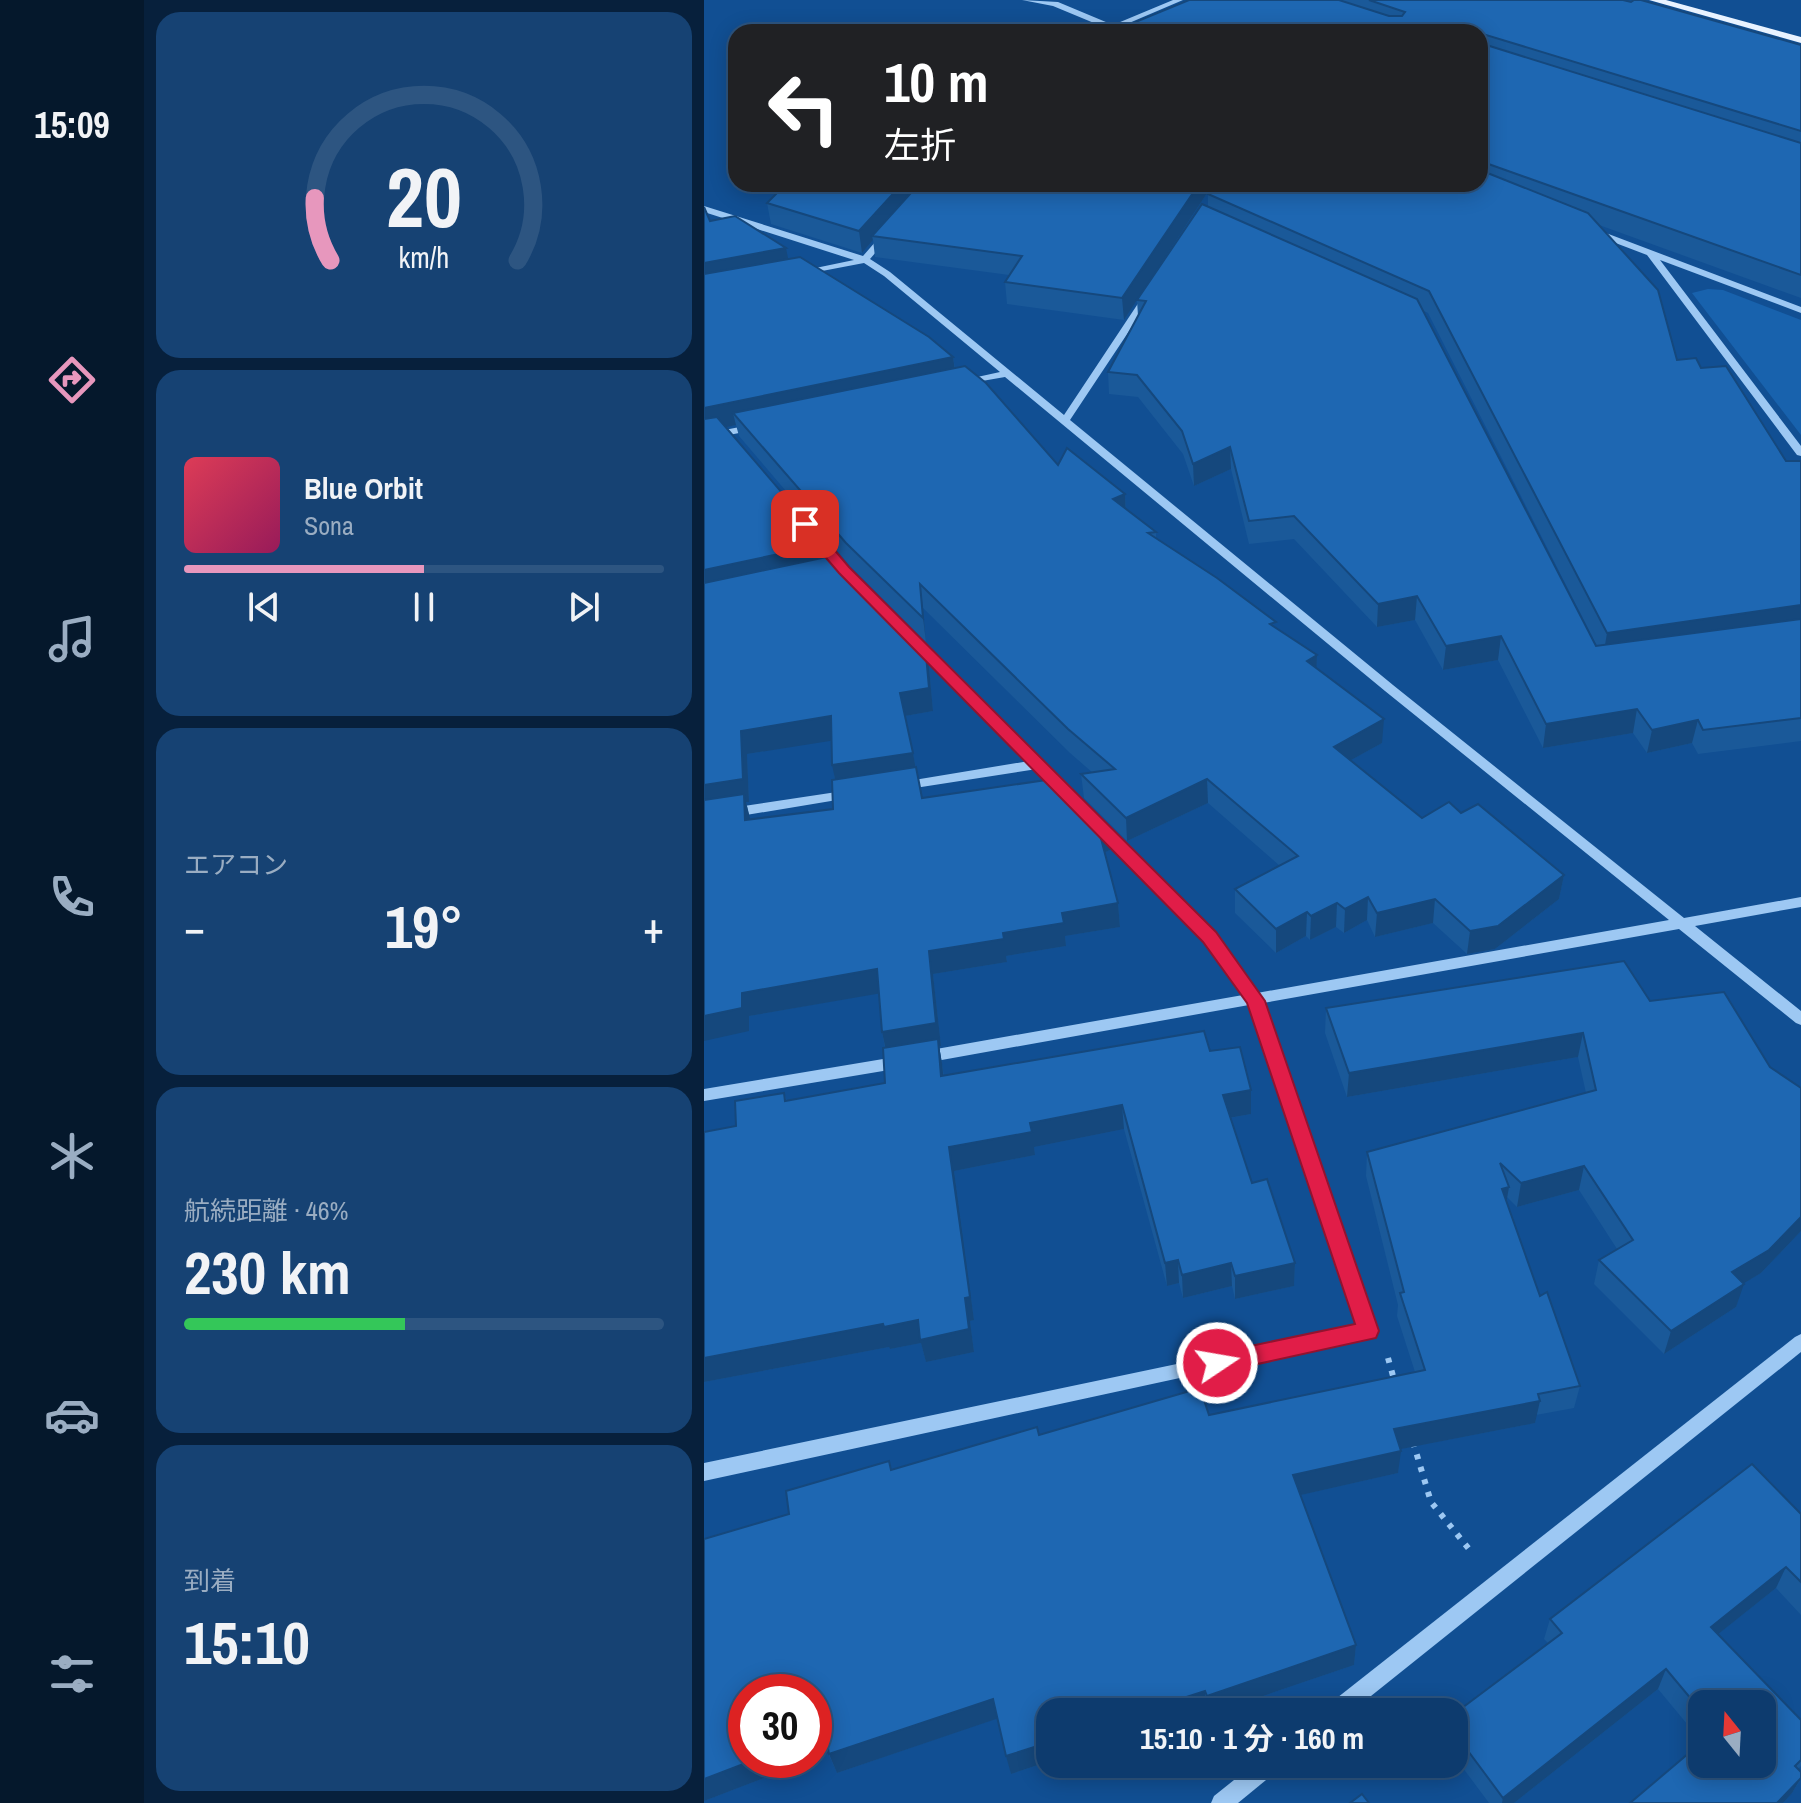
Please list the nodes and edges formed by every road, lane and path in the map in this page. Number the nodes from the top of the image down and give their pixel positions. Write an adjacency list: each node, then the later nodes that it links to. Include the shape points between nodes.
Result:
1 (1027, 0): 4 (street, via 1055,4)
2 (1179, 0): 5 (street)
3 (1654, 0): 6 (main road)
4 (1104, 24)
5 (1123, 24)
6 (1801, 40)
7 (704, 209): 11 (street)
8 (894, 227): 11 (street)
9 (1583, 227): 10 (street)
10 (1651, 254): 14 (street); 22 (street)
11 (865, 260): 12 (street); 15 (street)
12 (789, 275)
13 (1157, 280): 17 (street)
14 (1801, 310)
15 (1009, 373): 16 (street); 17 (street)
16 (950, 385)
17 (1066, 419): 31 (street)
18 (770, 423): 19 (street)
19 (726, 433): 20 (street); 21 (street)
20 (704, 437)
21 (735, 444)
22 (1801, 453)
23 (909, 635): 24 (street)
24 (1040, 764): 25 (street); 27 (street)
25 (887, 788)
26 (872, 790): 29 (street)
27 (1072, 796)
28 (1082, 807): 32 (street, via 1210,937)
29 (704, 817)
30 (1801, 902): 31 (street)
31 (1682, 923): 32 (street); 33 (street)
32 (1255, 1001): 34 (street); 35 (street)
33 (1801, 1019)
34 (704, 1095)
35 (1368, 1331): 37 (path, via 1388,1358); 39 (street)
36 (1801, 1342): 40 (street)
37 (1397, 1387)
38 (1409, 1430): 40 (path, via 1431,1502)
39 (704, 1472)
40 (1497, 1583): 41 (street)
41 (1353, 1698)
42 (1252, 1778): 43 (street)
43 (1221, 1803)

